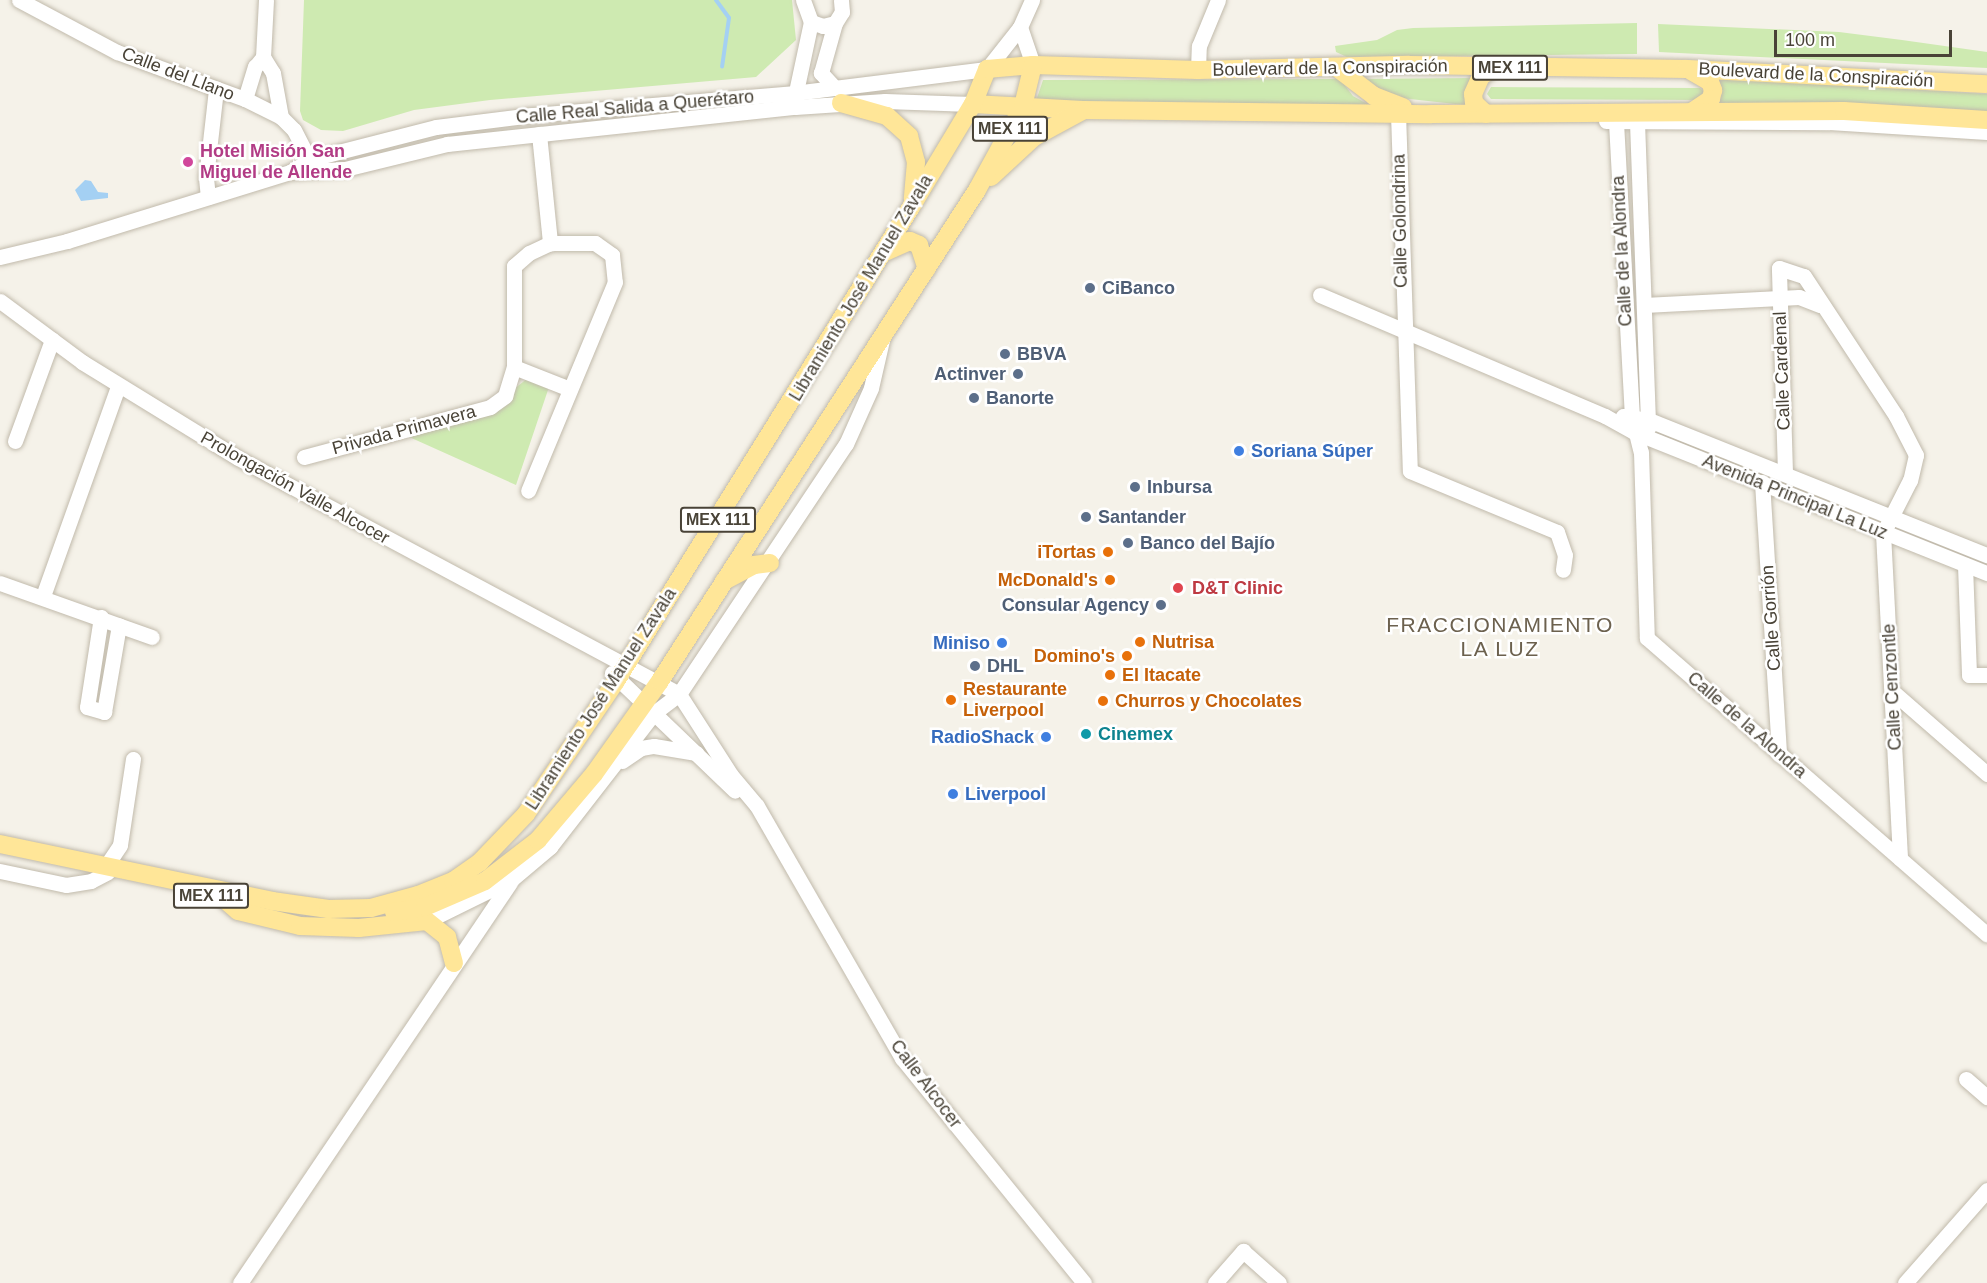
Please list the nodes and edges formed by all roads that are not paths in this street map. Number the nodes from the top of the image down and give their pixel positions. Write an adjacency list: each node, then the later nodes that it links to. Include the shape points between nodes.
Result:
1 (19, 0): 20 (street, Calle del Llano, via 117,52)
2 (266, 0): 10 (street)
3 (841, 0): 8 (street, via 842,12)
4 (1032, 0): 9 (street)
5 (1218, 0): 16 (street, via 1199,46)
6 (804, 2): 7 (street)
7 (811, 22): 8 (street, via 823,26); 23 (street)
8 (835, 23): 21 (street, via 822,73)
9 (1020, 27): 11 (street); 14 (street)
10 (263, 57): 22 (street, via 255,67); 32 (street, via 273,74)
11 (1032, 65): 14 (main road, MEX 111); 16 (main road, Boulevard de la Conspiración / MEX 111); 25 (main road, MEX 111)
12 (1336, 68): 13 (main road, Boulevard de la Conspiración / MEX 111); 16 (main road, Boulevard de la Conspiración / MEX 111); 30 (main road, via 1374,96)
13 (1494, 68): 15 (main road, Boulevard de la Conspiración / MEX 111); 31 (main road, via 1481,76 1473,94 1474,103)
14 (987, 69): 21 (street, Calle Real Salida a Querétaro); 24 (main road, MEX 111)
15 (1688, 69): 18 (main road, Boulevard de la Conspiración / MEX 111); 27 (main road, via 1710,82 1713,90 1712,99)
16 (1198, 70)
17 (1987, 72): 18 (main road)
18 (1894, 78): 19 (main road, Boulevard de la Conspiración / MEX 111)
19 (1987, 84)
20 (216, 89): 22 (street, Calle del Llano); 40 (street, via 206,177)
21 (838, 96): 23 (street, Calle Real Salida a Querétaro); 24 (street, Calle Real Salida a Querétaro); 41 (main road, via 887,116 909,136 916,162)
22 (244, 99): 32 (street, Calle del Llano)
23 (794, 100): 37 (street, Calle Real Salida a Querétaro); 38 (street, Calle Real Salida a Querétaro, via 532,115 446,126)
24 (973, 104): 25 (main road, MEX 111); 41 (main road, Libramiento José Manuel Zavala / MEX 111)
25 (1023, 106): 26 (main road, MEX 111); 39 (main road, MEX 111)
26 (1083, 110): 28 (main road, Boulevard de la Conspiración / MEX 111); 39 (main road, MEX 111, via 1034,136)
27 (1694, 111): 29 (main road, Boulevard de la Conspiración / MEX 111); 33 (main road, Boulevard de la Conspiración / MEX 111, via 1844,111)
28 (1398, 113): 30 (main road, Boulevard de la Conspiración / MEX 111); 53 (street, Calle Golondrina)
29 (1520, 113): 31 (main road, Boulevard de la Conspiración / MEX 111); 34 (street)
30 (1431, 114): 31 (main road, Boulevard de la Conspiración / MEX 111)
31 (1486, 114)
32 (281, 117): 38 (street, Calle del Llano, via 294,130)
33 (1987, 120)
34 (1616, 122): 35 (street); 47 (street, Calle de la Alondra)
35 (1637, 122): 36 (street, via 1829,122); 46 (street, Calle de la Alondra)
36 (1987, 132)
37 (539, 134): 38 (street, Calle Real Salida a Querétaro, via 447,144 345,168); 42 (street)
38 (313, 165): 40 (street, Calle Real Salida a Querétaro)
39 (977, 190): 45 (main road, Libramiento José Manuel Zavala / MEX 111)
40 (208, 197): 44 (street, Calle Real Salida a Querétaro, via 67,241)
41 (911, 207): 43 (main road, Libramiento José Manuel Zavala / MEX 111)
42 (550, 243): 56 (street, Privada Primavera, via 514,266); 58 (street, via 604,246 616,267 615,282)
43 (882, 255): 45 (main road, via 897,244 910,241 919,245); 82 (main road, Libramiento José Manuel Zavala / MEX 111)
44 (0, 257)
45 (927, 269): 54 (main road, Libramiento José Manuel Zavala / MEX 111)
46 (1642, 271): 47 (street); 51 (street, Calle de la Alondra)
47 (1623, 272): 60 (street, Calle de la Alondra)
48 (1320, 295): 53 (street, Avenida Principal La Luz)
49 (1780, 297): 51 (street, Calle Cardenal); 52 (street, via 1799,297); 52 (street, via 1779,268 1804,276); 65 (street, Calle Cardenal)
50 (0, 301): 55 (street, Prolongación Valle Alcocer)
51 (1644, 305): 61 (street, Calle de la Alondra)
52 (1820, 305): 68 (street, via 1896,416 1916,455)
53 (1402, 329): 59 (street, Avenida Principal La Luz); 73 (street, Calle Golondrina, via 1410,471 1557,532 1565,555)
54 (883, 338): 71 (street, via 871,388 846,444); 76 (main road, Libramiento José Manuel Zavala / MEX 111)
55 (52, 340): 57 (street, Prolongación Valle Alcocer); 63 (street)
56 (514, 367): 58 (street); 64 (street, Privada Primavera, via 505,396 490,407)
57 (118, 386): 77 (street); 81 (street, Prolongación Valle Alcocer, via 238,458)
58 (570, 389): 67 (street)
59 (1605, 416): 60 (street, Avenida Principal La Luz); 62 (street, Avenida Principal La Luz)
60 (1632, 417): 61 (street, Avenida Principal La Luz); 62 (street, Calle de la Alondra)
61 (1648, 420): 62 (street, Calle de la Alondra); 65 (street, Avenida Principal La Luz)
62 (1641, 435): 66 (street, Avenida Principal La Luz); 90 (street, Calle de la Alondra, via 1647,638)
63 (15, 441)
64 (304, 457)
65 (1785, 473): 68 (street, Avenida Principal La Luz)
66 (1762, 482): 69 (street, Avenida Principal La Luz); 90 (street, Calle Gorrión)
67 (528, 490)
68 (1893, 518): 69 (street); 70 (street, Avenida Principal La Luz)
69 (1883, 533): 72 (street, Avenida Principal La Luz); 86 (street, Calle Cenzontle)
70 (1987, 555)
71 (770, 563): 76 (main road, via 753,565); 87 (street)
72 (1965, 565): 74 (street, Avenida Principal La Luz); 83 (street, via 1969,675)
73 (1563, 570)
74 (1987, 573)
75 (0, 582): 77 (street)
76 (720, 584): 85 (main road, Libramiento José Manuel Zavala / MEX 111)
77 (43, 596): 78 (street)
78 (101, 616): 79 (street); 79 (street, via 87,707 104,712)
79 (119, 624): 80 (street)
80 (152, 637)
81 (603, 657): 82 (street, Prolongación Valle Alcocer); 84 (street)
82 (626, 664): 84 (main road, Libramiento José Manuel Zavala / MEX 111); 85 (street, Calle Alcocer)
83 (1987, 675)
84 (616, 681): 88 (street, Calle Alcocer); 98 (main road, Libramiento José Manuel Zavala / MEX 111, via 505,840 453,881 418,895 371,908 328,909)
85 (660, 681): 87 (street, Calle Alcocer); 88 (main road, Libramiento José Manuel Zavala / MEX 111)
86 (1893, 692): 92 (street); 97 (street, Calle Cenzontle)
87 (679, 694): 88 (street); 93 (street, Calle Alcocer)
88 (649, 709): 89 (street, Calle Alcocer); 94 (street); 101 (main road, Libramiento José Manuel Zavala / MEX 111, via 560,816 521,854 485,881 424,907 375,915 326,917)
89 (696, 753): 93 (street, Calle Alcocer, via 731,788); 94 (street, via 654,746 627,755 582,816)
90 (1779, 754): 97 (street, Calle de la Alondra)
91 (134, 759): 98 (street, via 120,845)
92 (1987, 774)
93 (757, 806): 109 (street, Calle Alcocer, via 902,1058)
94 (566, 827): 100 (street)
95 (0, 843): 98 (main road, Libramiento José Manuel Zavala / MEX 111)
96 (0, 850): 98 (main road, Libramiento José Manuel Zavala / MEX 111)
97 (1900, 859): 103 (street, Calle de la Alondra)
98 (107, 869): 99 (street, via 91,880 66,885); 101 (main road, Libramiento José Manuel Zavala / MEX 111)
99 (0, 871)
100 (512, 879): 102 (street); 104 (street)
101 (224, 899): 102 (main road, via 238,911 300,926 349,928)
102 (427, 921): 104 (main road, via 447,937)
103 (1987, 935)
104 (454, 963): 108 (street)
105 (1966, 1079): 106 (street)
106 (1987, 1097)
107 (1987, 1190): 112 (street)
108 (240, 1283)
109 (1084, 1283)
110 (1215, 1283): 111 (street, via 1244,1251)
111 (1279, 1283)
112 (1905, 1283)

